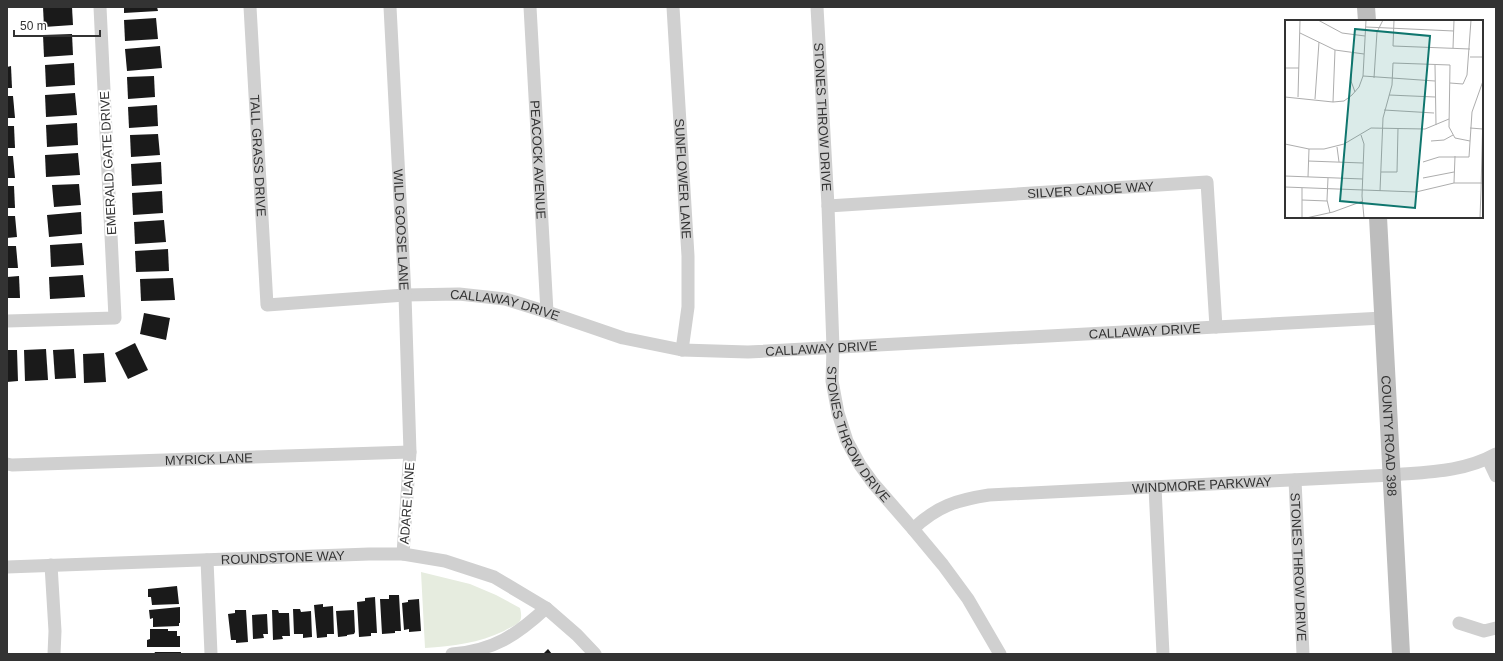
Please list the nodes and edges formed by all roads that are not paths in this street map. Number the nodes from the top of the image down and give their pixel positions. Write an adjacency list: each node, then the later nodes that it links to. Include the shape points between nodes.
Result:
1 (100, 7): 15 (street, EMERALD GATE DRIVE, via 116,318)
2 (250, 7): 12 (street, TALL GRASS DRIVE)
3 (390, 7): 11 (street, WILD GOOSE LANE)
4 (530, 7): 13 (street, PEACOCK AVENUE)
5 (673, 7): 18 (street, SUNFLOWER LANE, via 688,256 688,307)
6 (817, 7): 9 (street, STONES THROW DRIVE)
7 (1366, 7): 8 (street)
8 (1367, 20)
9 (828, 206): 16 (street, SILVER CANOE WAY, via 1207,182); 17 (street, STONES THROW DRIVE)
10 (1378, 218): 14 (street, COUNTY ROAD 398)
11 (405, 295): 12 (street, CALLAWAY DRIVE); 13 (street, CALLAWAY DRIVE, via 459,294 505,299); 19 (street, WILD GOOSE LANE)
12 (268, 305)
13 (547, 312): 18 (street, CALLAWAY DRIVE, via 623,338)
14 (1383, 318): 16 (street, CALLAWAY DRIVE); 22 (street, COUNTY ROAD 398)
15 (7, 321)
16 (1216, 327): 17 (street, CALLAWAY DRIVE)
17 (833, 348): 18 (street, CALLAWAY DRIVE, via 748,352); 26 (street, STONES THROW DRIVE, via 832,381 847,441 860,466)
18 (682, 350)
19 (410, 452): 21 (street, MYRICK LANE); 27 (street, ADARE LANE)
20 (1492, 456): 22 (street, WINDMORE PARKWAY, via 1464,467); 23 (street)
21 (7, 464)
22 (1392, 475): 24 (street, WINDMORE PARKWAY); 41 (street, COUNTY ROAD 398)
23 (1496, 476)
24 (1295, 480): 25 (street, WINDMORE PARKWAY); 40 (street, STONES THROW DRIVE)
25 (1156, 487): 26 (street, WINDMORE PARKWAY, via 975,497 944,506 925,517); 39 (street)
26 (913, 528): 38 (street, STONES THROW DRIVE, via 968,599)
27 (403, 554): 28 (street, ROUNDSTONE WAY); 31 (street, ROUNDSTONE WAY, via 445,562 494,577)
28 (207, 560): 29 (street, ROUNDSTONE WAY); 35 (street)
29 (51, 565): 30 (street, ROUNDSTONE WAY); 34 (street)
30 (7, 567)
31 (546, 608): 36 (street, via 509,638 484,648); 37 (street, ROUNDSTONE WAY)
32 (1459, 623): 33 (street, via 1484,631)
33 (1496, 628)
34 (54, 654)
35 (211, 654)
36 (452, 654)
37 (594, 654)
38 (1000, 654)
39 (1163, 654)
40 (1304, 654)
41 (1401, 654)

